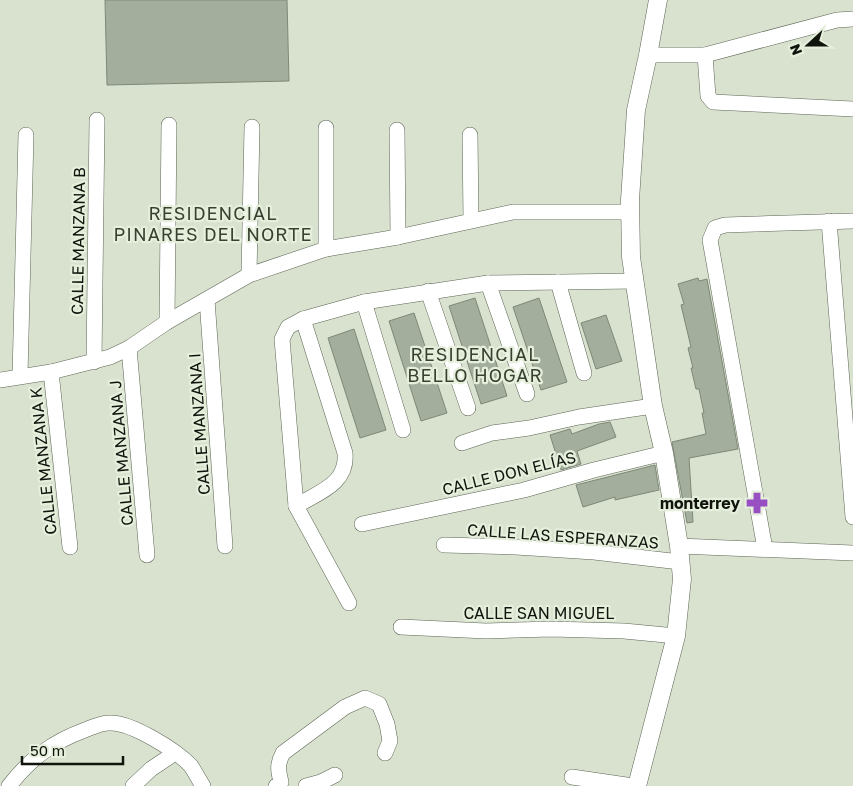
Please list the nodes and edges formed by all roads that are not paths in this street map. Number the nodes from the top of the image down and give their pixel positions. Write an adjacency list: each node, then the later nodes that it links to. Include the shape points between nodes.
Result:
1 (658, 0): 3 (street)
2 (853, 19): 4 (street, via 836,20)
3 (648, 55): 4 (street); 13 (street, via 636,110)
4 (704, 55): 5 (street, via 708,96 713,102)
5 (853, 109)
6 (97, 120): 29 (street, CALLE MANZANA B)
7 (168, 125): 27 (street)
8 (252, 127): 19 (street)
9 (326, 128): 18 (street)
10 (397, 130): 17 (street)
11 (26, 136): 32 (street)
12 (470, 136): 14 (street)
13 (631, 212): 14 (street, via 512,212); 21 (street)
14 (471, 220): 17 (street)
15 (829, 221): 16 (street); 41 (street); 46 (street, via 726,225 715,228 710,240)
16 (853, 221)
17 (398, 237): 18 (street)
18 (326, 249): 19 (street)
19 (249, 275): 24 (street)
20 (558, 282): 21 (street); 22 (street); 31 (street)
21 (635, 282): 35 (street)
22 (488, 283): 23 (street); 34 (street)
23 (428, 291): 25 (street); 36 (street)
24 (207, 300): 27 (street); 44 (street, CALLE MANZANA I)
25 (364, 302): 26 (street); 37 (street)
26 (302, 318): 40 (street, via 288,327 282,339); 40 (street, via 346,464 334,483)
27 (167, 322): 28 (street)
28 (129, 348): 29 (street); 49 (street, CALLE MANZANA J)
29 (94, 362): 30 (street)
30 (51, 372): 32 (street); 45 (street, CALLE MANZANA K)
31 (584, 373)
32 (20, 376): 33 (street)
33 (0, 380)
34 (527, 394)
35 (653, 406): 38 (street, via 492,433); 39 (street)
36 (468, 408)
37 (403, 430)
38 (462, 443)
39 (664, 453): 42 (street, CALLE DON ELÍAS, via 524,490); 48 (street)
40 (296, 506): 50 (street)
41 (853, 517)
42 (362, 524)
43 (444, 545): 48 (street, CALLE LAS ESPERANZAS)
44 (225, 546)
45 (70, 547)
46 (765, 549): 47 (street, CALLE LAS ESPERANZAS); 48 (street, CALLE LAS ESPERANZAS)
47 (853, 553)
48 (680, 554): 52 (street, via 682,579)
49 (148, 555)
50 (350, 603)
51 (401, 626): 52 (street, CALLE SAN MIGUEL, via 486,631 624,631)
52 (676, 636): 64 (street)
53 (175, 753): 59 (street, via 165,744 108,722 65,737 22,768); 60 (street); 61 (street, via 191,766)
54 (385, 753): 58 (street, via 390,740 387,724 379,704 365,698 345,707 284,753 278,762)
55 (335, 774): 62 (street)
56 (572, 777): 63 (street)
57 (0, 782): 59 (street)
58 (283, 785)
59 (9, 786)
60 (133, 786)
61 (203, 786)
62 (306, 786)
63 (632, 786)
64 (637, 786)

